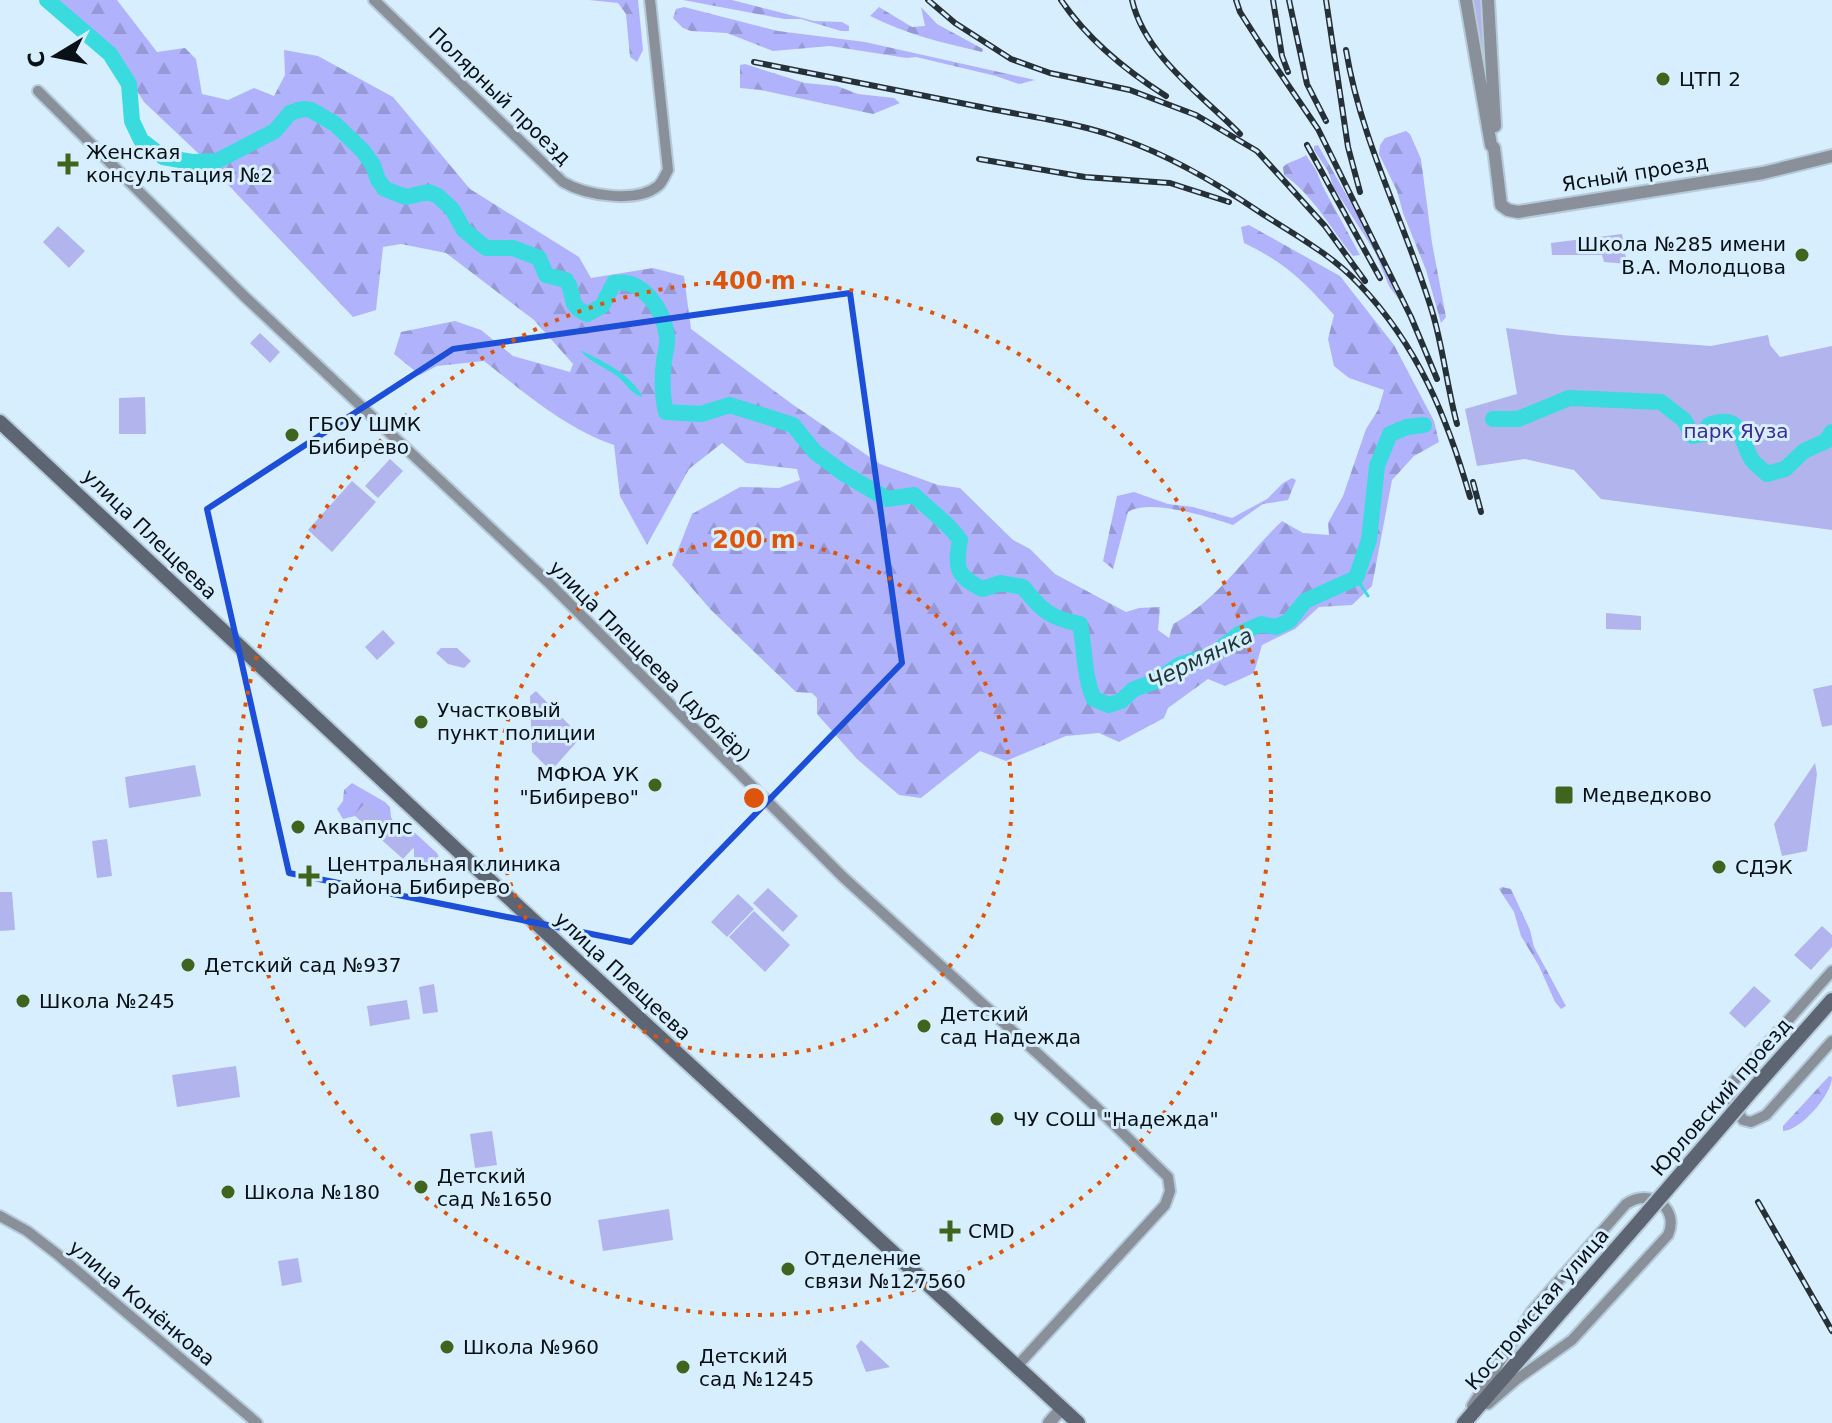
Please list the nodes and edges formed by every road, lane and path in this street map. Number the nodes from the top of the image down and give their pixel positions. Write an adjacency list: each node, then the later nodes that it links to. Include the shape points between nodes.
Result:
1 (374, 0): 2 (street, Полярный проезд, via 563,182 603,195 659,186 668,170)
2 (650, 0)
3 (1466, 0): 6 (street)
4 (1488, 0): 6 (street)
5 (38, 91): 16 (street, улица Плещеева (дублёр), via 244,296 548,582 843,877 1168,1177 1165,1205)
6 (1494, 148): 7 (street, Ясный проезд, via 1501,205 1518,212 1763,173)
7 (1832, 156)
8 (0, 422): 10 (main road, улица Плещеева)
9 (0, 433): 10 (main road, улица Плещеева)
10 (19, 440): 16 (main road, улица Плещеева)
11 (1832, 971): 13 (street, via 1726,1090 1743,1120 1766,1115)
12 (1832, 1000): 15 (main road, Юрловский проезд, bridge)
13 (1832, 1041)
14 (0, 1216): 18 (street, улица Конёнкова, via 57,1254)
15 (1640, 1221): 21 (main road, Костромская улица)
16 (1017, 1366): 17 (main road, улица Плещеева)
17 (1062, 1408): 19 (street); 20 (main road, улица Плещеева)
18 (257, 1423)
19 (1049, 1423)
20 (1078, 1423)
21 (1463, 1423): 21 (street, via 1572,1340 1668,1235 1670,1220 1661,1203 1641,1196 1626,1204 1532,1311)

